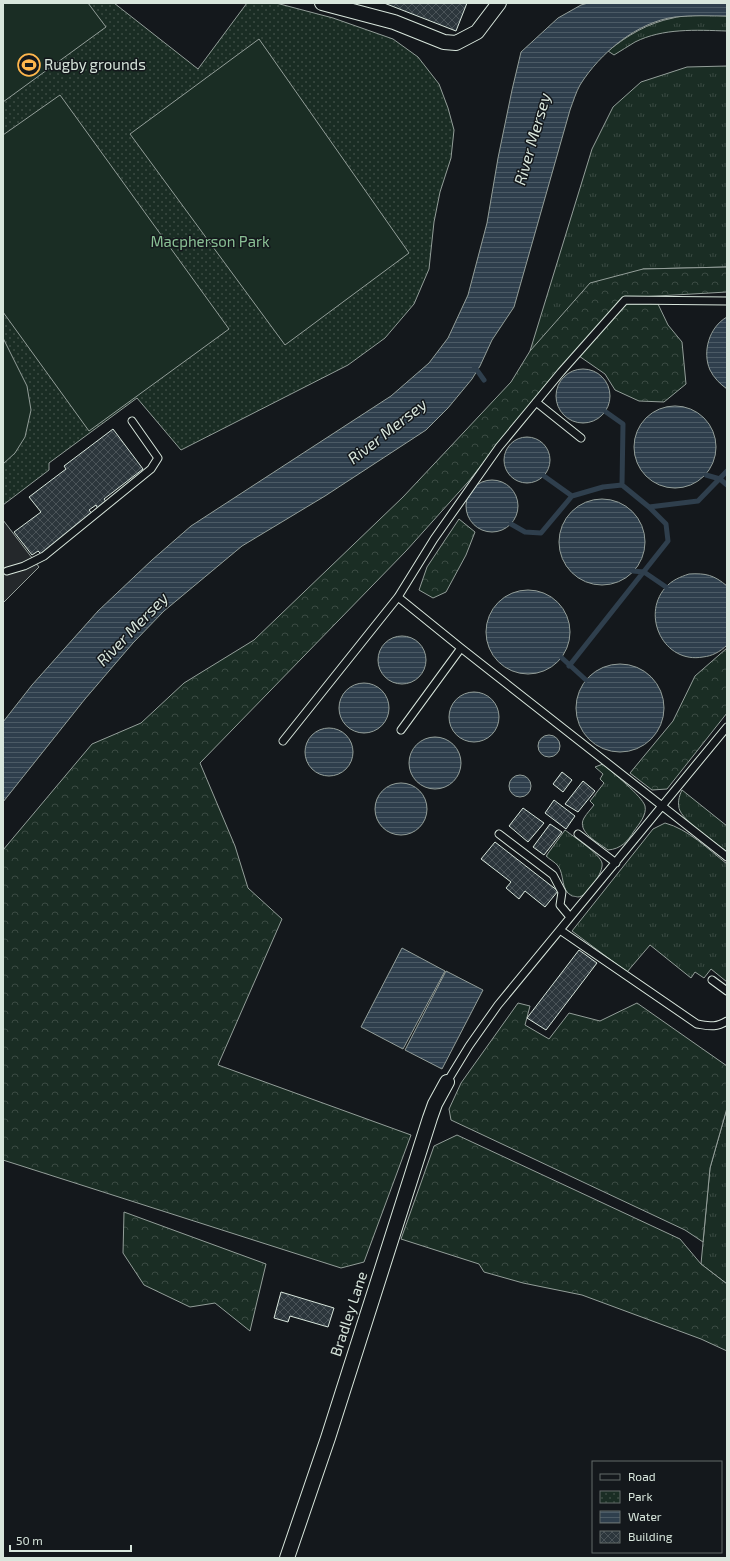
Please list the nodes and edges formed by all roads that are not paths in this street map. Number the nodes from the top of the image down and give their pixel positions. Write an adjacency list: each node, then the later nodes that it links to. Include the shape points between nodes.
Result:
1 (322, 3): 2 (street, via 394,22 444,42 456,43 477,32)
2 (499, 3)
3 (727, 301): 4 (lane, via 625,300)
4 (536, 402): 6 (lane); 8 (lane, via 499,447 434,539)
5 (132, 421): 7 (lane, via 158,458 151,469 44,556)
6 (581, 438)
7 (7, 571)
8 (398, 596): 9 (lane); 12 (lane)
9 (461, 648): 11 (lane); 13 (lane)
10 (727, 727): 13 (lane)
11 (401, 730)
12 (283, 741)
13 (662, 807): 16 (lane); 17 (lane)
14 (499, 834): 18 (lane, via 554,875 562,892 560,905)
15 (578, 834): 17 (lane)
16 (727, 857)
17 (616, 863): 18 (lane)
18 (570, 917): 19 (lane)
19 (560, 930): 22 (lane, via 697,1024 718,1026); 23 (lane, via 498,1005)
20 (712, 980): 21 (lane)
21 (727, 991)
22 (727, 1021)
23 (448, 1082): 24 (street, Bradley Lane, via 430,1118 328,1438)
24 (286, 1558)

